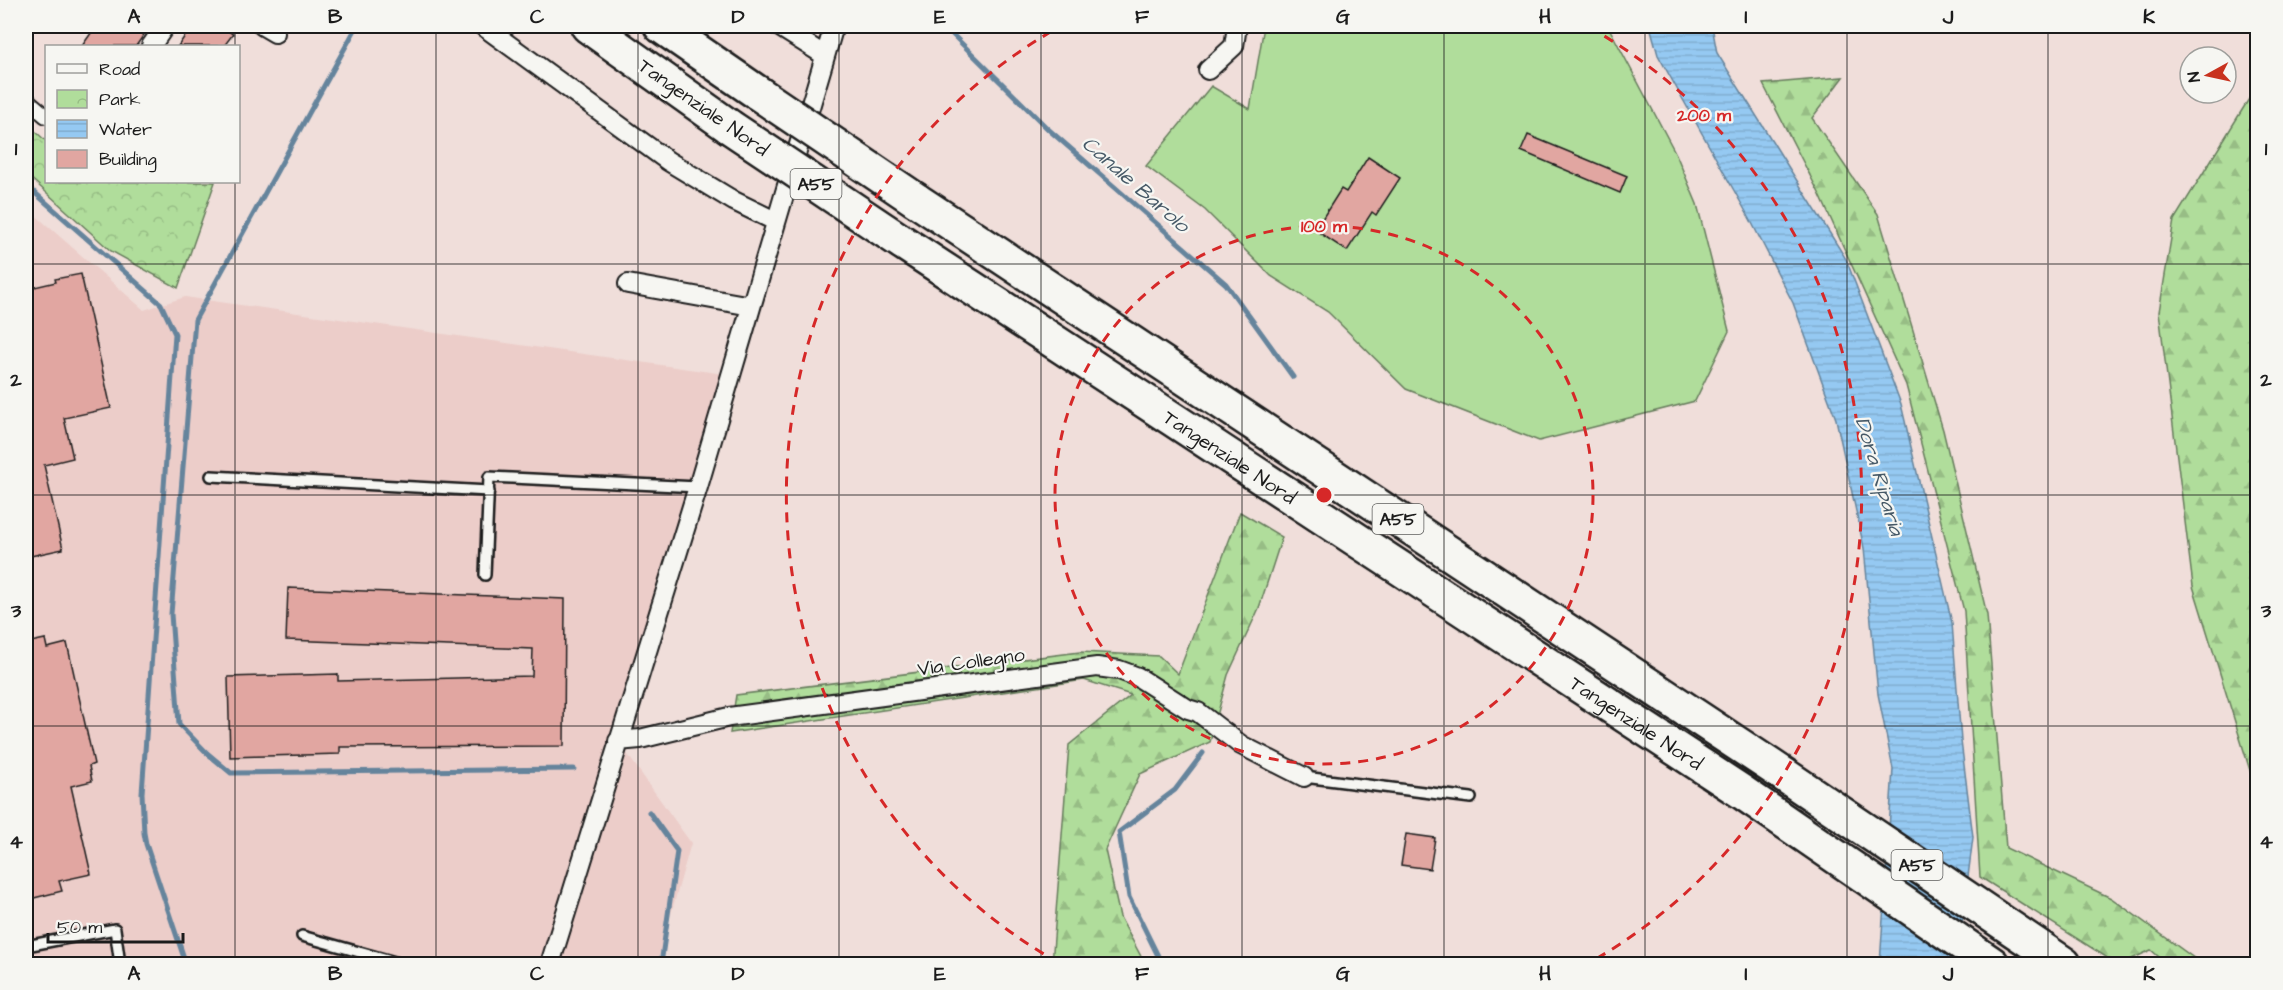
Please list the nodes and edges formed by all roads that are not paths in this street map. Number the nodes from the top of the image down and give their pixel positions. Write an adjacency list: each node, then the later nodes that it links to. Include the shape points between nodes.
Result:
1 (165, 26): 8 (street)
2 (483, 26): 13 (street, via 668,161)
3 (588, 26): 28 (highway, Tangenziale Nord / A55, bridge, via 902,242 1742,792)
4 (661, 26): 29 (highway, Tangenziale Nord / A55, bridge)
5 (778, 26): 9 (street)
6 (834, 26): 9 (street)
7 (1237, 26): 10 (street, via 1234,46)
8 (152, 45)
9 (824, 55): 13 (street)
10 (1208, 70)
11 (26, 99): 12 (street)
12 (45, 115)
13 (775, 221): 15 (street)
14 (628, 284): 15 (street)
15 (751, 306): 17 (street)
16 (211, 476): 18 (lane)
17 (698, 487): 18 (lane, via 489,477); 20 (street)
18 (489, 491): 19 (lane)
19 (485, 575)
20 (618, 741): 21 (street, Via Collegno, via 729,717 1097,667 1138,677 1197,712 1241,745); 27 (street)
21 (1304, 777): 22 (lane)
22 (1471, 798)
23 (302, 936): 26 (lane)
24 (26, 945): 25 (lane, via 115,929)
25 (120, 964)
26 (402, 964)
27 (550, 964)
28 (1992, 964)
29 (2064, 964)

